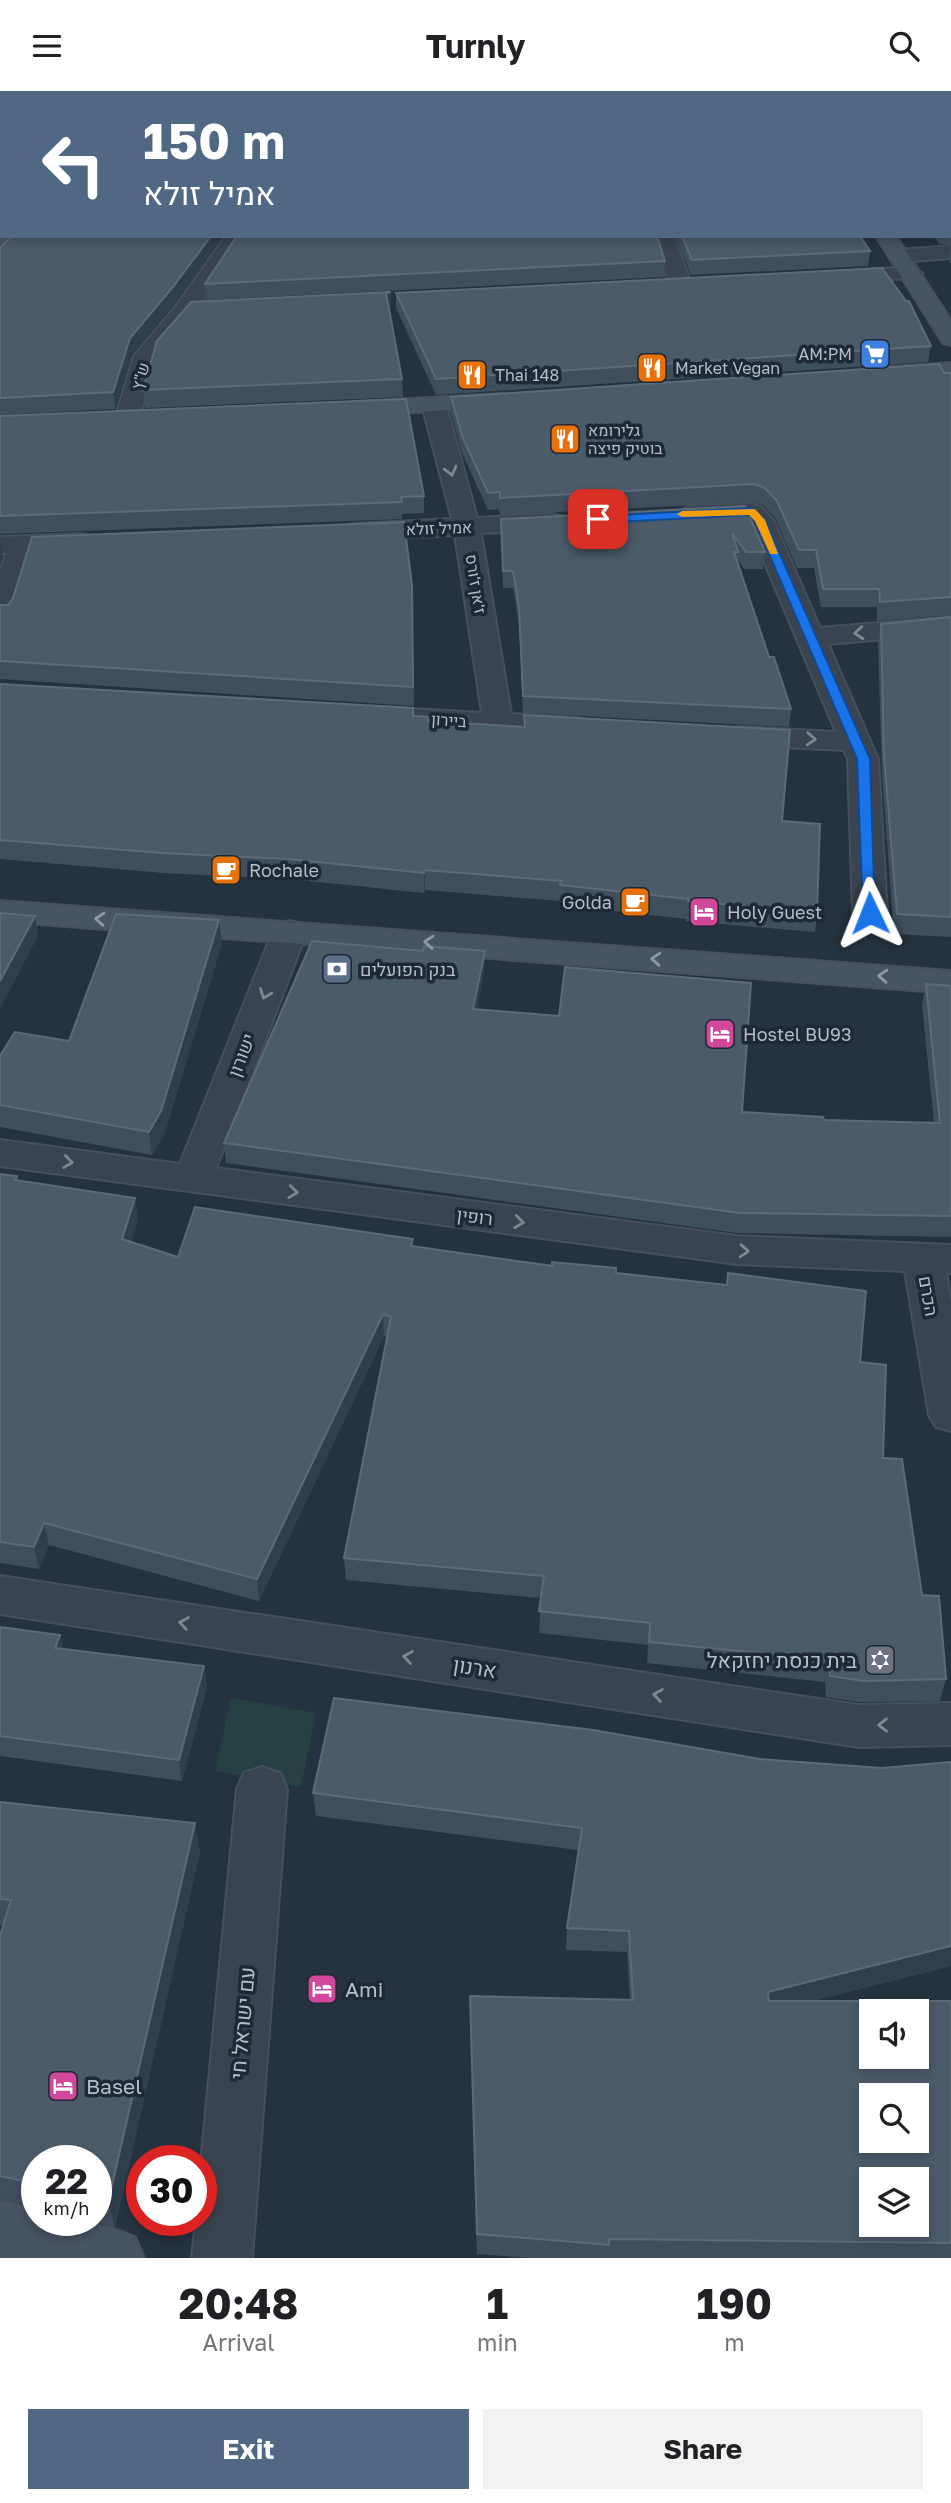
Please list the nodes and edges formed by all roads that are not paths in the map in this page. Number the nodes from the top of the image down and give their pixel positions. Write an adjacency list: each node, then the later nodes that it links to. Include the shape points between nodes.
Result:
1 (235, 238): 11 (street, ש"ץ)
2 (664, 238): 8 (street)
3 (887, 238): 5 (street)
4 (951, 252): 5 (street)
5 (905, 265): 6 (street); 12 (street)
6 (813, 279)
7 (707, 285): 8 (street)
8 (681, 286): 9 (street)
9 (653, 287)
10 (212, 309): 11 (street)
11 (185, 310): 19 (street, ש"ץ, via 145,356)
12 (951, 338)
13 (951, 370): 14 (street)
14 (869, 376)
15 (529, 399): 16 (street)
16 (434, 405): 17 (street); 23 (street, ז'אן ז'ורס, one-way to 23)
17 (336, 410)
18 (155, 417): 19 (street)
19 (127, 419): 20 (street)
20 (102, 420)
21 (673, 515): 29 (street, via 752,512 760,520)
22 (577, 521): 23 (street, אמיל זולא)
23 (467, 527): 24 (street, אמיל זולא); 31 (street, ז'אן ז'ורס)
24 (328, 533)
25 (105, 541): 26 (street)
26 (11, 545): 27 (street)
27 (0, 615)
28 (951, 625): 29 (street, one-way to 29)
29 (811, 637): 34 (street)
30 (345, 714): 31 (street, ביירון)
31 (498, 723): 32 (street, ביירון)
32 (608, 729)
33 (704, 734): 34 (street, one-way to 34)
34 (856, 741): 36 (street, via 863,759)
35 (0, 911): 37 (street, one-way to 35)
36 (870, 913)
37 (290, 931): 38 (street, one-way to 37); 40 (street, ישורון, one-way to 40)
38 (951, 982)
39 (0, 1153): 40 (street, רופין, one-way to 40)
40 (193, 1179): 41 (street, רופין, one-way to 41, via 737,1250)
41 (937, 1259): 42 (street, הכרם)
42 (951, 1415)
43 (0, 1595): 44 (street, ארנון, one-way to 43, via 859,1726)
44 (951, 1724)
45 (262, 1789): 48 (street, עם ישראל חי)
46 (0, 2230): 47 (street)
47 (114, 2258)
48 (222, 2258)

